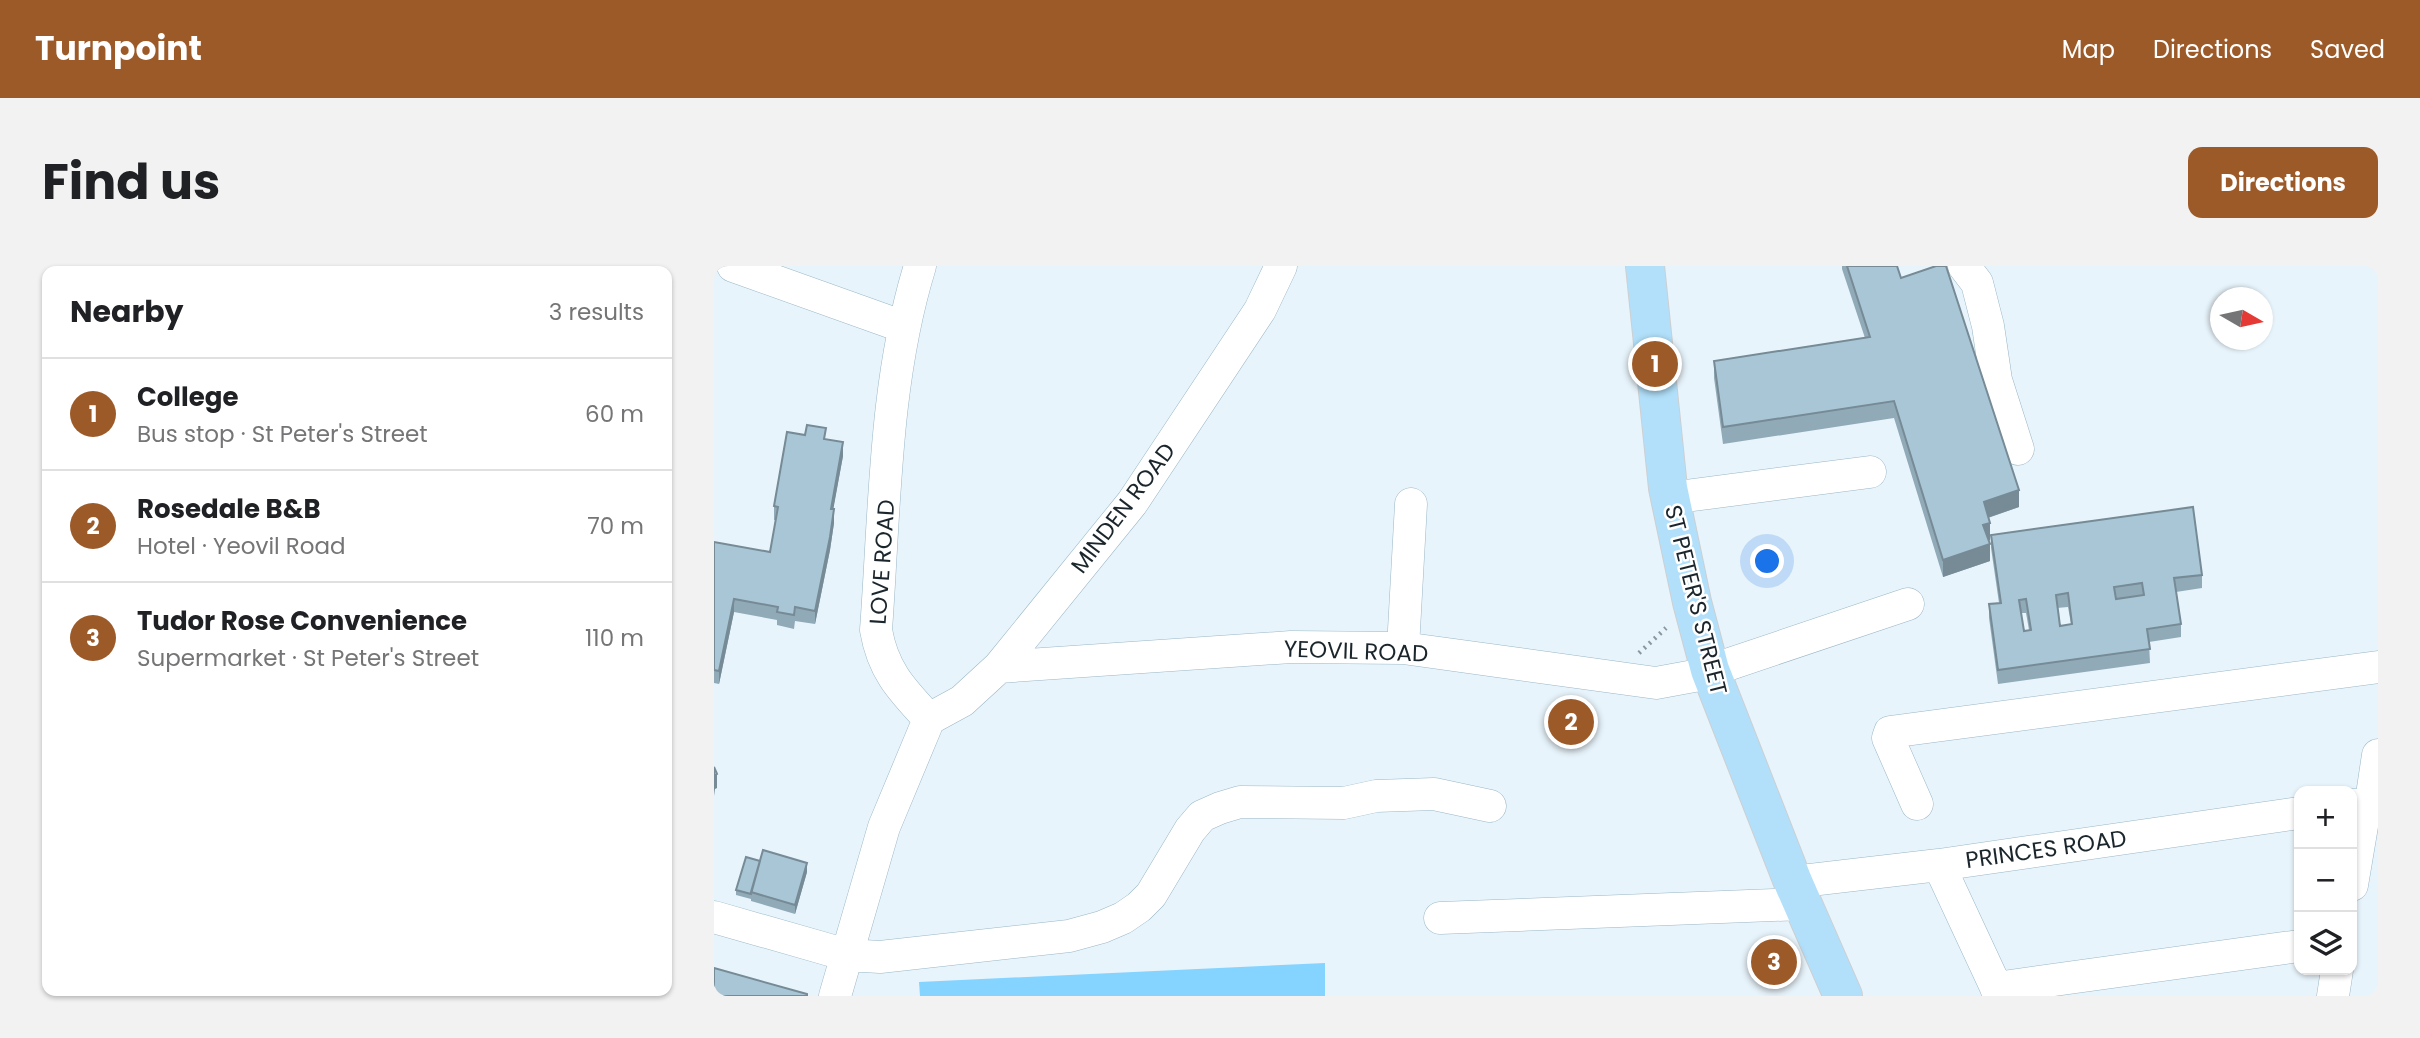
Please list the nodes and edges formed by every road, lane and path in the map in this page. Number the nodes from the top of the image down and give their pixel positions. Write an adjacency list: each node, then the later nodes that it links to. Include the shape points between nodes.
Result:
1 (733, 266): 6 (street)
2 (920, 266): 6 (street, LOVE ROAD)
3 (1281, 266): 14 (street, MINDEN ROAD, via 1260,310 1132,503)
4 (1645, 266): 9 (main road, ST PETER'S STREET)
5 (1964, 266): 7 (street, via 1977,283 1996,380)
6 (904, 327): 18 (street, LOVE ROAD, via 893,389 876,630 885,665)
7 (2018, 449)
8 (1870, 472): 9 (street)
9 (1670, 498): 11 (main road, ST PETER'S STREET)
10 (1411, 504): 13 (street)
11 (1692, 603): 16 (main road, ST PETER'S STREET); 17 (path, via 1674,608 1676,619 1628,662)
12 (1908, 604): 16 (street, YEOVIL ROAD)
13 (1404, 648): 14 (street, YEOVIL ROAD, via 1291,648); 17 (street, YEOVIL ROAD)
14 (999, 667): 18 (street, MINDEN ROAD, via 961,701)
15 (2378, 667): 20 (street, via 1890,732 1888,738)
16 (1710, 670): 17 (street, YEOVIL ROAD, via 1656,683); 26 (main road, ST PETER'S STREET)
17 (1625, 679)
18 (929, 719): 30 (street, via 884,827)
19 (2378, 755): 22 (street, via 2372,795)
20 (1917, 804)
21 (1490, 806): 30 (street, via 1434,794 1376,796 1344,803 1240,802 1202,816 1151,895 1123,918 1102,927 1069,936 880,957)
22 (2357, 807): 24 (street, via 2364,814)
23 (2294, 814): 25 (street, PRINCES ROAD)
24 (2357, 855)
25 (1939, 864): 26 (street, PRINCES ROAD); 32 (street)
26 (1798, 893): 28 (street, PRINCES ROAD); 34 (main road, ST PETER'S STREET)
27 (714, 917): 30 (street)
28 (1440, 918)
29 (2294, 947): 32 (street)
30 (846, 954): 33 (street)
31 (2336, 975): 35 (street)
32 (1998, 992)
33 (835, 996)
34 (1843, 996)
35 (2333, 996)

